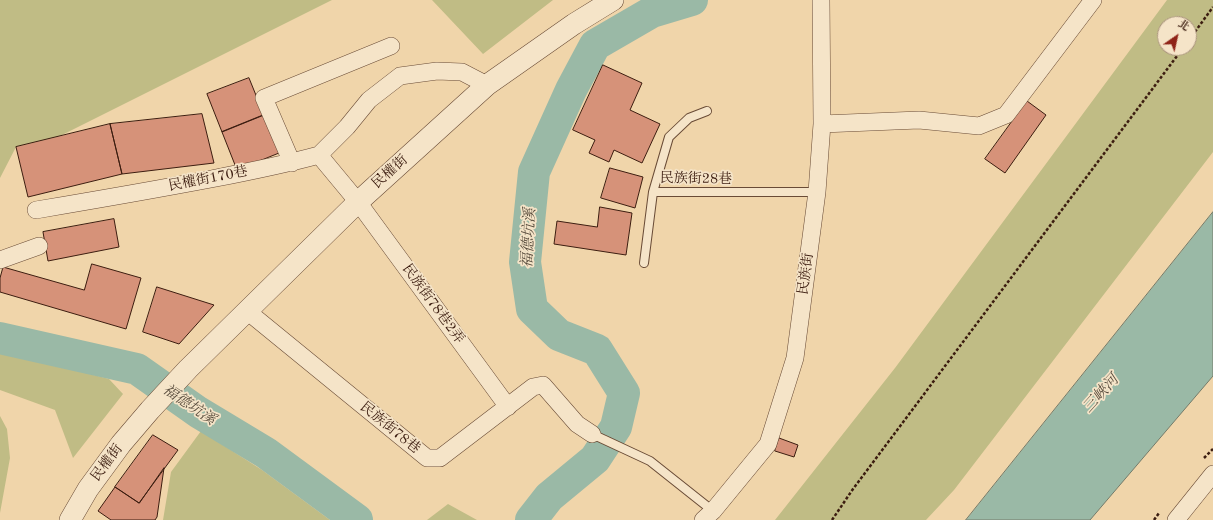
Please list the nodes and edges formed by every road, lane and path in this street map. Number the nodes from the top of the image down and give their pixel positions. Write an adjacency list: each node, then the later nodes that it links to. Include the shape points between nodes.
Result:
1 (613, 0): 8 (street, 民權街)
2 (820, 0): 10 (street, 民族街)
3 (1093, 0): 10 (street, via 1006,115 979,126 919,120)
4 (1213, 7): 5 (path)
5 (1197, 29)
6 (391, 46): 12 (street, via 264,98)
7 (1177, 56): 26 (path)
8 (487, 84): 11 (street, via 462,72 437,70 400,76 369,100); 15 (street, 民權街)
9 (707, 111): 13 (lane, 民族街28巷, via 688,118 669,137)
10 (822, 124): 14 (street, 民族街)
11 (319, 155): 12 (street, 民權街170巷); 15 (street)
12 (292, 163): 16 (street, 民權街170巷)
13 (653, 192): 14 (lane, 民族街28巷); 19 (lane)
14 (817, 192): 24 (street, 民族街, via 795,358 768,444)
15 (358, 202): 20 (street, 民權街); 21 (street, 民族街78巷2弄)
16 (36, 210)
17 (39, 246): 18 (street)
18 (0, 260)
19 (644, 263)
20 (247, 311): 21 (street, 民族街78巷, via 427,458 440,458); 25 (street, 民權街, via 188,369 121,444 88,489)
21 (508, 407): 22 (street, 民族街78巷, via 533,387 543,385 577,424)
22 (592, 434): 24 (lane, via 650,461)
23 (1213, 474): 27 (street)
24 (708, 516)
25 (70, 520)
26 (832, 520)
27 (1176, 520)

